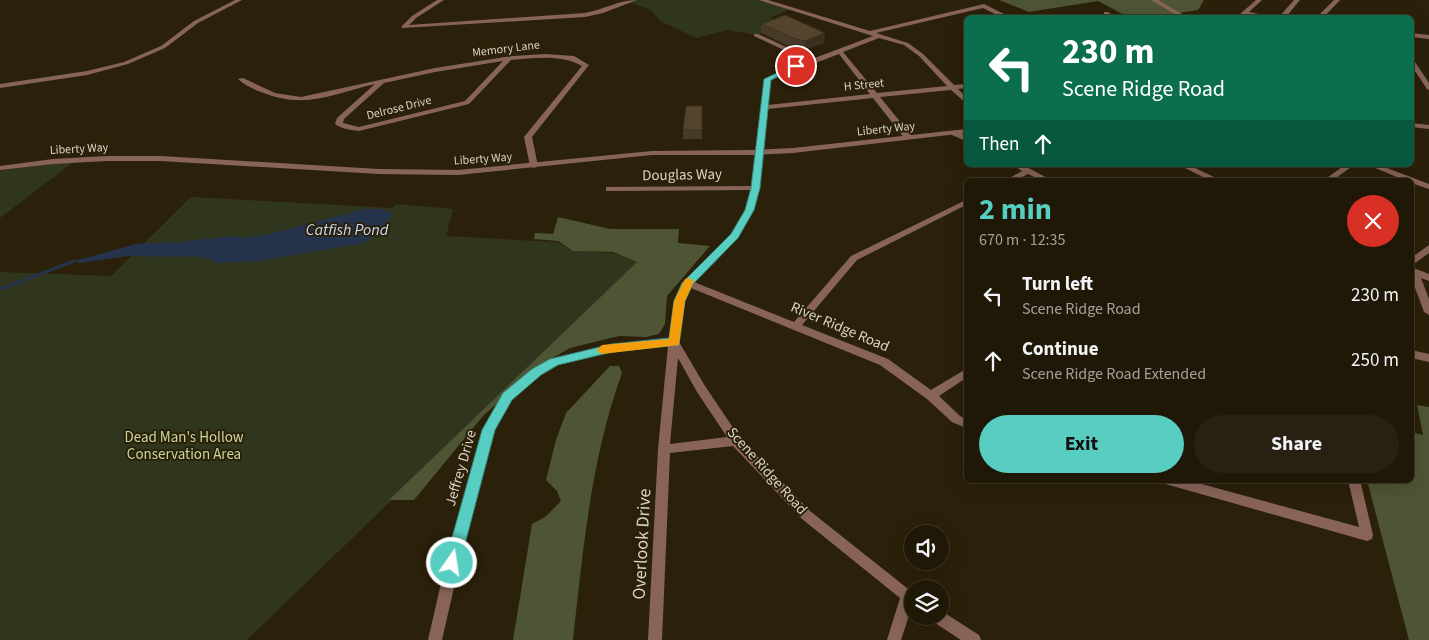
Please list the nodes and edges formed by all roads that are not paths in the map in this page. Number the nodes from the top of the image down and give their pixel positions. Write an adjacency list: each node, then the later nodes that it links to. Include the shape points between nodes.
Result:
1 (238, 0): 28 (street, via 196,22 163,47 126,63 87,73)
2 (441, 0): 3 (street, Memory Lane, via 404,27 585,15)
3 (634, 0)
4 (762, 0): 16 (street)
5 (1154, 0): 12 (street)
6 (1259, 0): 13 (street)
7 (1297, 0): 14 (street)
8 (1337, 0): 15 (street)
9 (1106, 13): 11 (street)
10 (1004, 15): 16 (street, via 988,6)
11 (1110, 15)
12 (1181, 15)
13 (1242, 15)
14 (1284, 15)
15 (1322, 15)
16 (871, 32): 18 (street)
17 (756, 35): 23 (street)
18 (880, 35): 21 (street); 30 (street, via 912,48)
19 (1414, 35): 20 (street)
20 (1429, 37)
21 (839, 50): 23 (street); 32 (street)
22 (508, 59): 27 (street, Memory Lane); 27 (street, Delrose Drive, via 467,103 359,129 342,126 341,118); 42 (street, Memory Lane, via 547,55 578,58 586,66 528,137)
23 (811, 61): 34 (street, via 768,79)
24 (1414, 68): 25 (street); 31 (street)
25 (1429, 70)
26 (241, 78): 27 (street, Memory Lane, via 288,98 306,98)
27 (384, 81)
28 (0, 86)
29 (964, 86): 30 (street, H Street)
30 (954, 88): 32 (street, H Street); 33 (street)
31 (1429, 88)
32 (876, 96): 34 (street, H Street); 39 (street)
33 (964, 98)
34 (765, 107): 41 (street)
35 (1414, 125): 36 (street)
36 (1429, 127)
37 (964, 131): 38 (street, Liberty Way)
38 (955, 132): 39 (street, Liberty Way); 40 (street)
39 (908, 138): 41 (street, Liberty Way)
40 (964, 138)
41 (759, 153): 42 (street, Liberty Way, via 654,153); 56 (street)
42 (534, 166): 47 (street, Liberty Way, via 459,172 402,172 108,158 58,160)
43 (1021, 167): 48 (street)
44 (1187, 167): 51 (street)
45 (1347, 167): 52 (street)
46 (1377, 167): 53 (street)
47 (0, 168)
48 (1028, 170): 49 (street); 50 (street)
49 (1014, 178)
50 (1043, 178)
51 (1212, 178)
52 (1331, 178)
53 (1407, 178)
54 (1414, 180): 55 (street)
55 (1429, 186)
56 (755, 188): 57 (street, Douglas Way); 64 (street, via 750,210 734,235)
57 (609, 190)
58 (964, 203): 66 (street, via 854,258)
59 (1429, 248): 60 (street)
60 (1414, 266)
61 (1414, 269): 63 (street)
62 (1414, 273): 65 (street)
63 (1429, 278)
64 (688, 283): 66 (street, River Ridge Road); 67 (street, via 679,301)
65 (1429, 312)
66 (796, 326): 71 (street, River Ridge Road, via 884,362)
67 (674, 342): 73 (street, Scene Ridge Road); 74 (street, Overlook Drive); 80 (street, Jeffrey Drive, via 612,348 554,362 507,396 489,430 457,544)
68 (1414, 355): 69 (street)
69 (1429, 358)
70 (964, 374): 71 (street)
71 (931, 396): 72 (street, River Ridge Road)
72 (964, 423)
73 (736, 441): 74 (street); 77 (street, Scene Ridge Road, via 806,515)
74 (664, 449): 81 (street, Overlook Drive)
75 (1180, 483): 76 (street, via 1367,535)
76 (1355, 483)
77 (904, 593)
78 (904, 614): 82 (street)
79 (949, 624): 83 (street)
80 (435, 640)
81 (655, 640)
82 (894, 640)
83 (974, 640)

